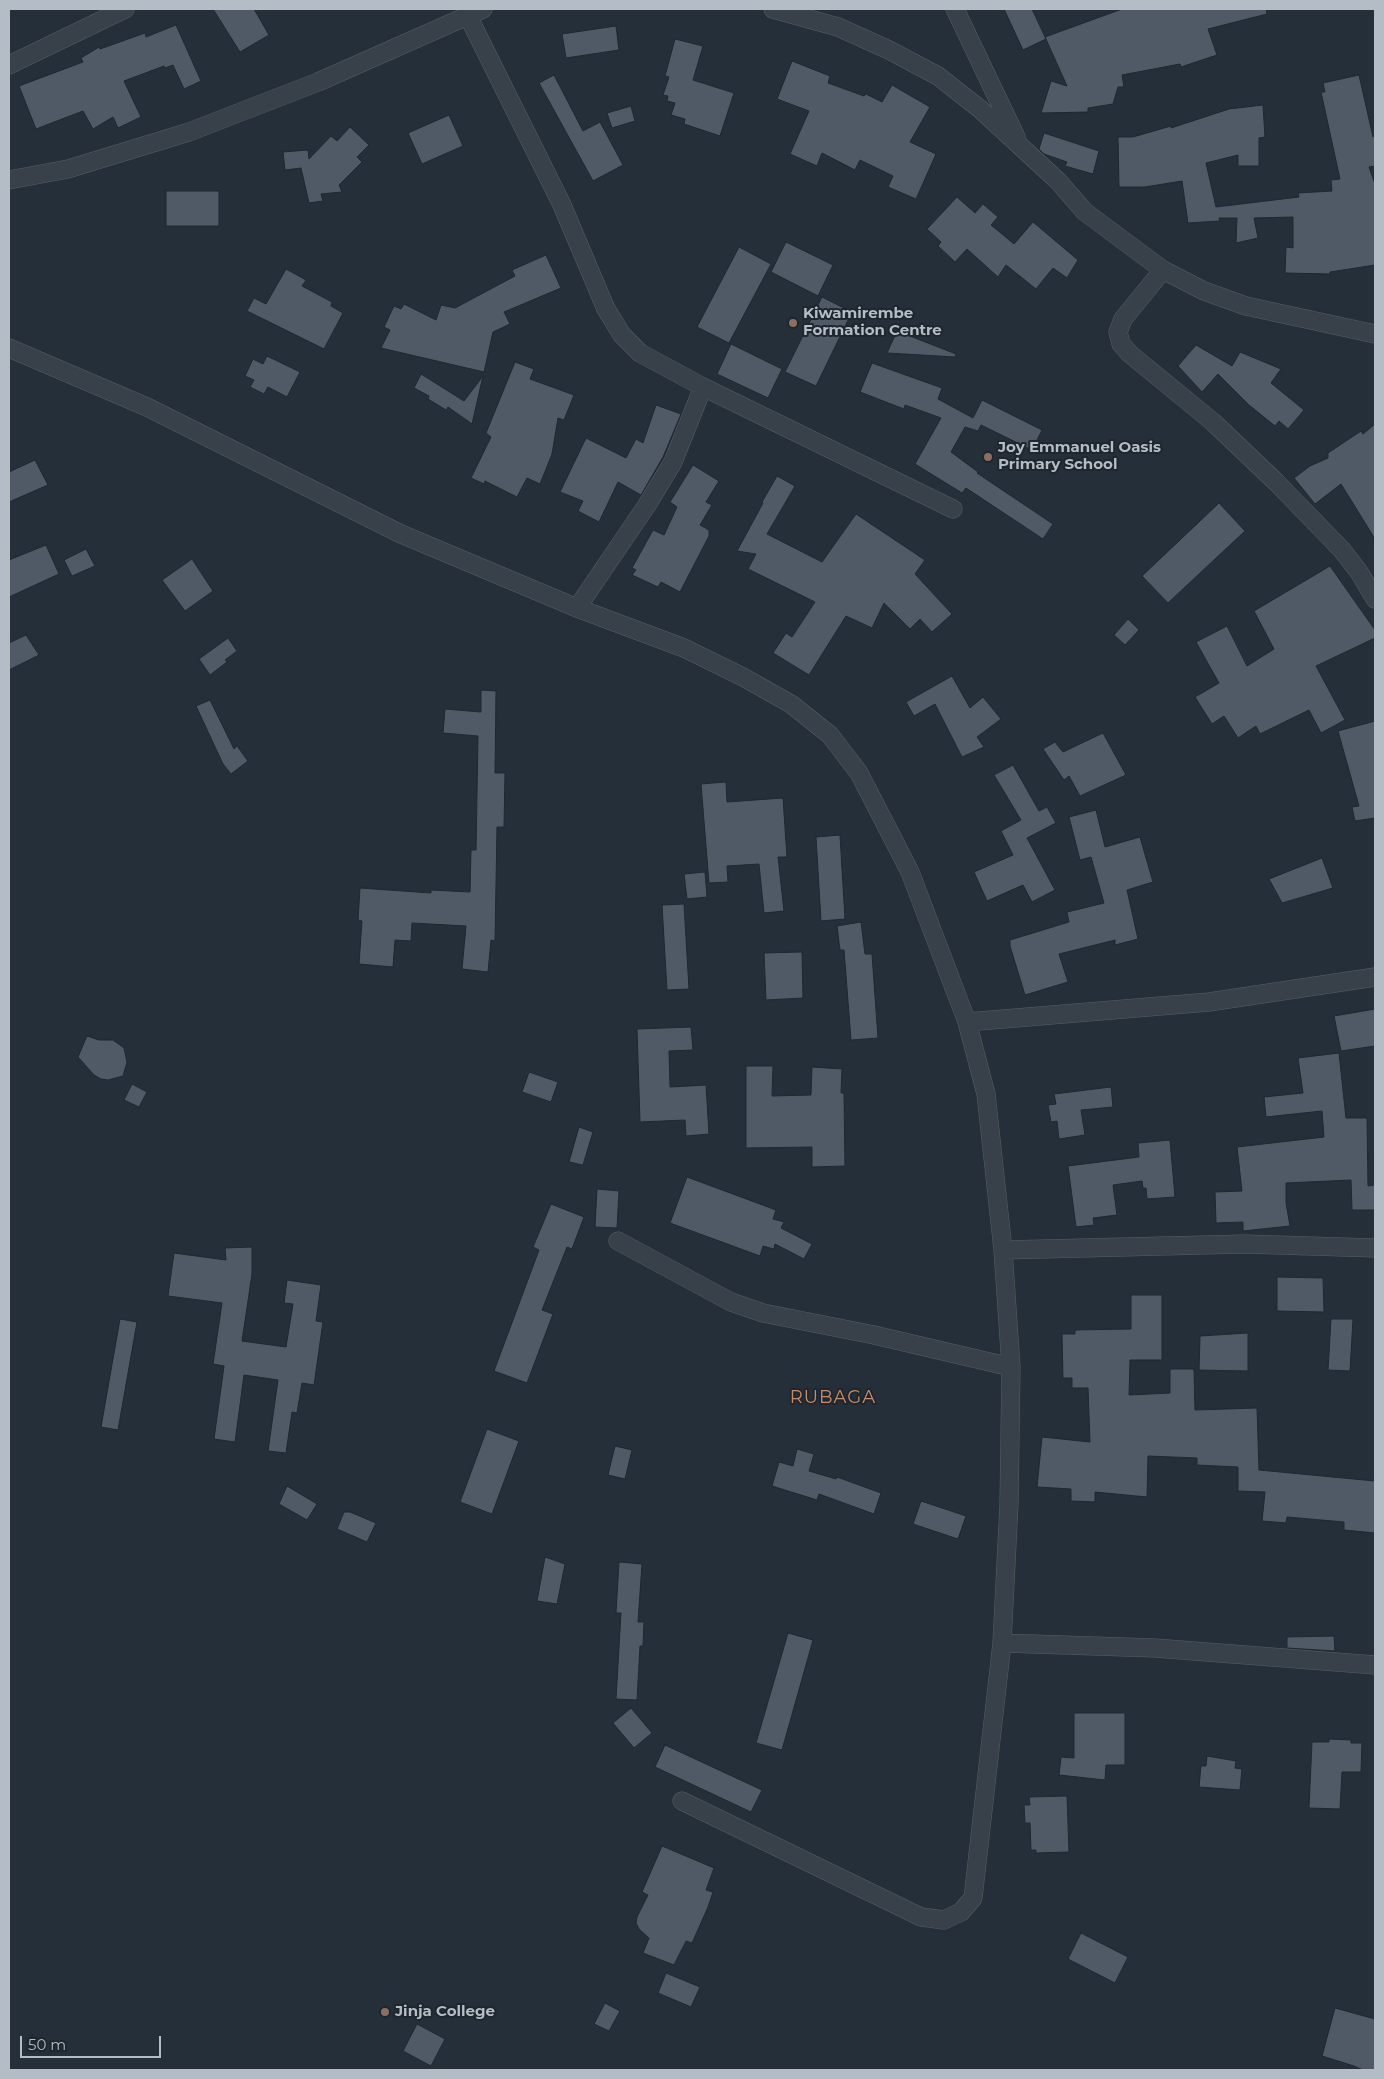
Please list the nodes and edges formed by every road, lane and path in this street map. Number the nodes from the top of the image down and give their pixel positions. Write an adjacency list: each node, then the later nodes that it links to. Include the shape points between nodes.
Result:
1 (125, 9): 5 (street)
2 (774, 9): 6 (street, via 838,27 938,76)
3 (955, 9): 6 (street)
4 (475, 12): 7 (street, via 309,86 189,132 68,169); 13 (street, via 606,309 622,335 640,353)
5 (9, 65)
6 (1021, 147): 8 (street, via 1058,180 1085,212)
7 (9, 180)
8 (1163, 270): 10 (street, via 1204,291 1246,306); 15 (street, via 1123,319 1118,332 1120,344 1213,422 1276,482 1342,550)
9 (1375, 322): 10 (street)
10 (1335, 325): 11 (street)
11 (1375, 334)
12 (9, 348): 16 (street, via 148,406 401,534)
13 (703, 387): 14 (street); 16 (street, via 672,462)
14 (954, 509)
15 (1375, 599)
16 (577, 608): 18 (street, via 684,648 743,676 791,704 830,735 859,773 910,872)
17 (1375, 977): 18 (street, via 1209,1002)
18 (967, 1022): 21 (street, via 986,1094)
19 (618, 1241): 22 (street, via 731,1302 763,1313 874,1335)
20 (1375, 1248): 21 (street, via 1244,1244)
21 (1004, 1250): 22 (street)
22 (1011, 1368): 23 (street)
23 (1002, 1643): 24 (street, via 1155,1648); 25 (street, via 973,1898 961,1912 944,1920 921,1918)
24 (1375, 1665)
25 (682, 1801)

